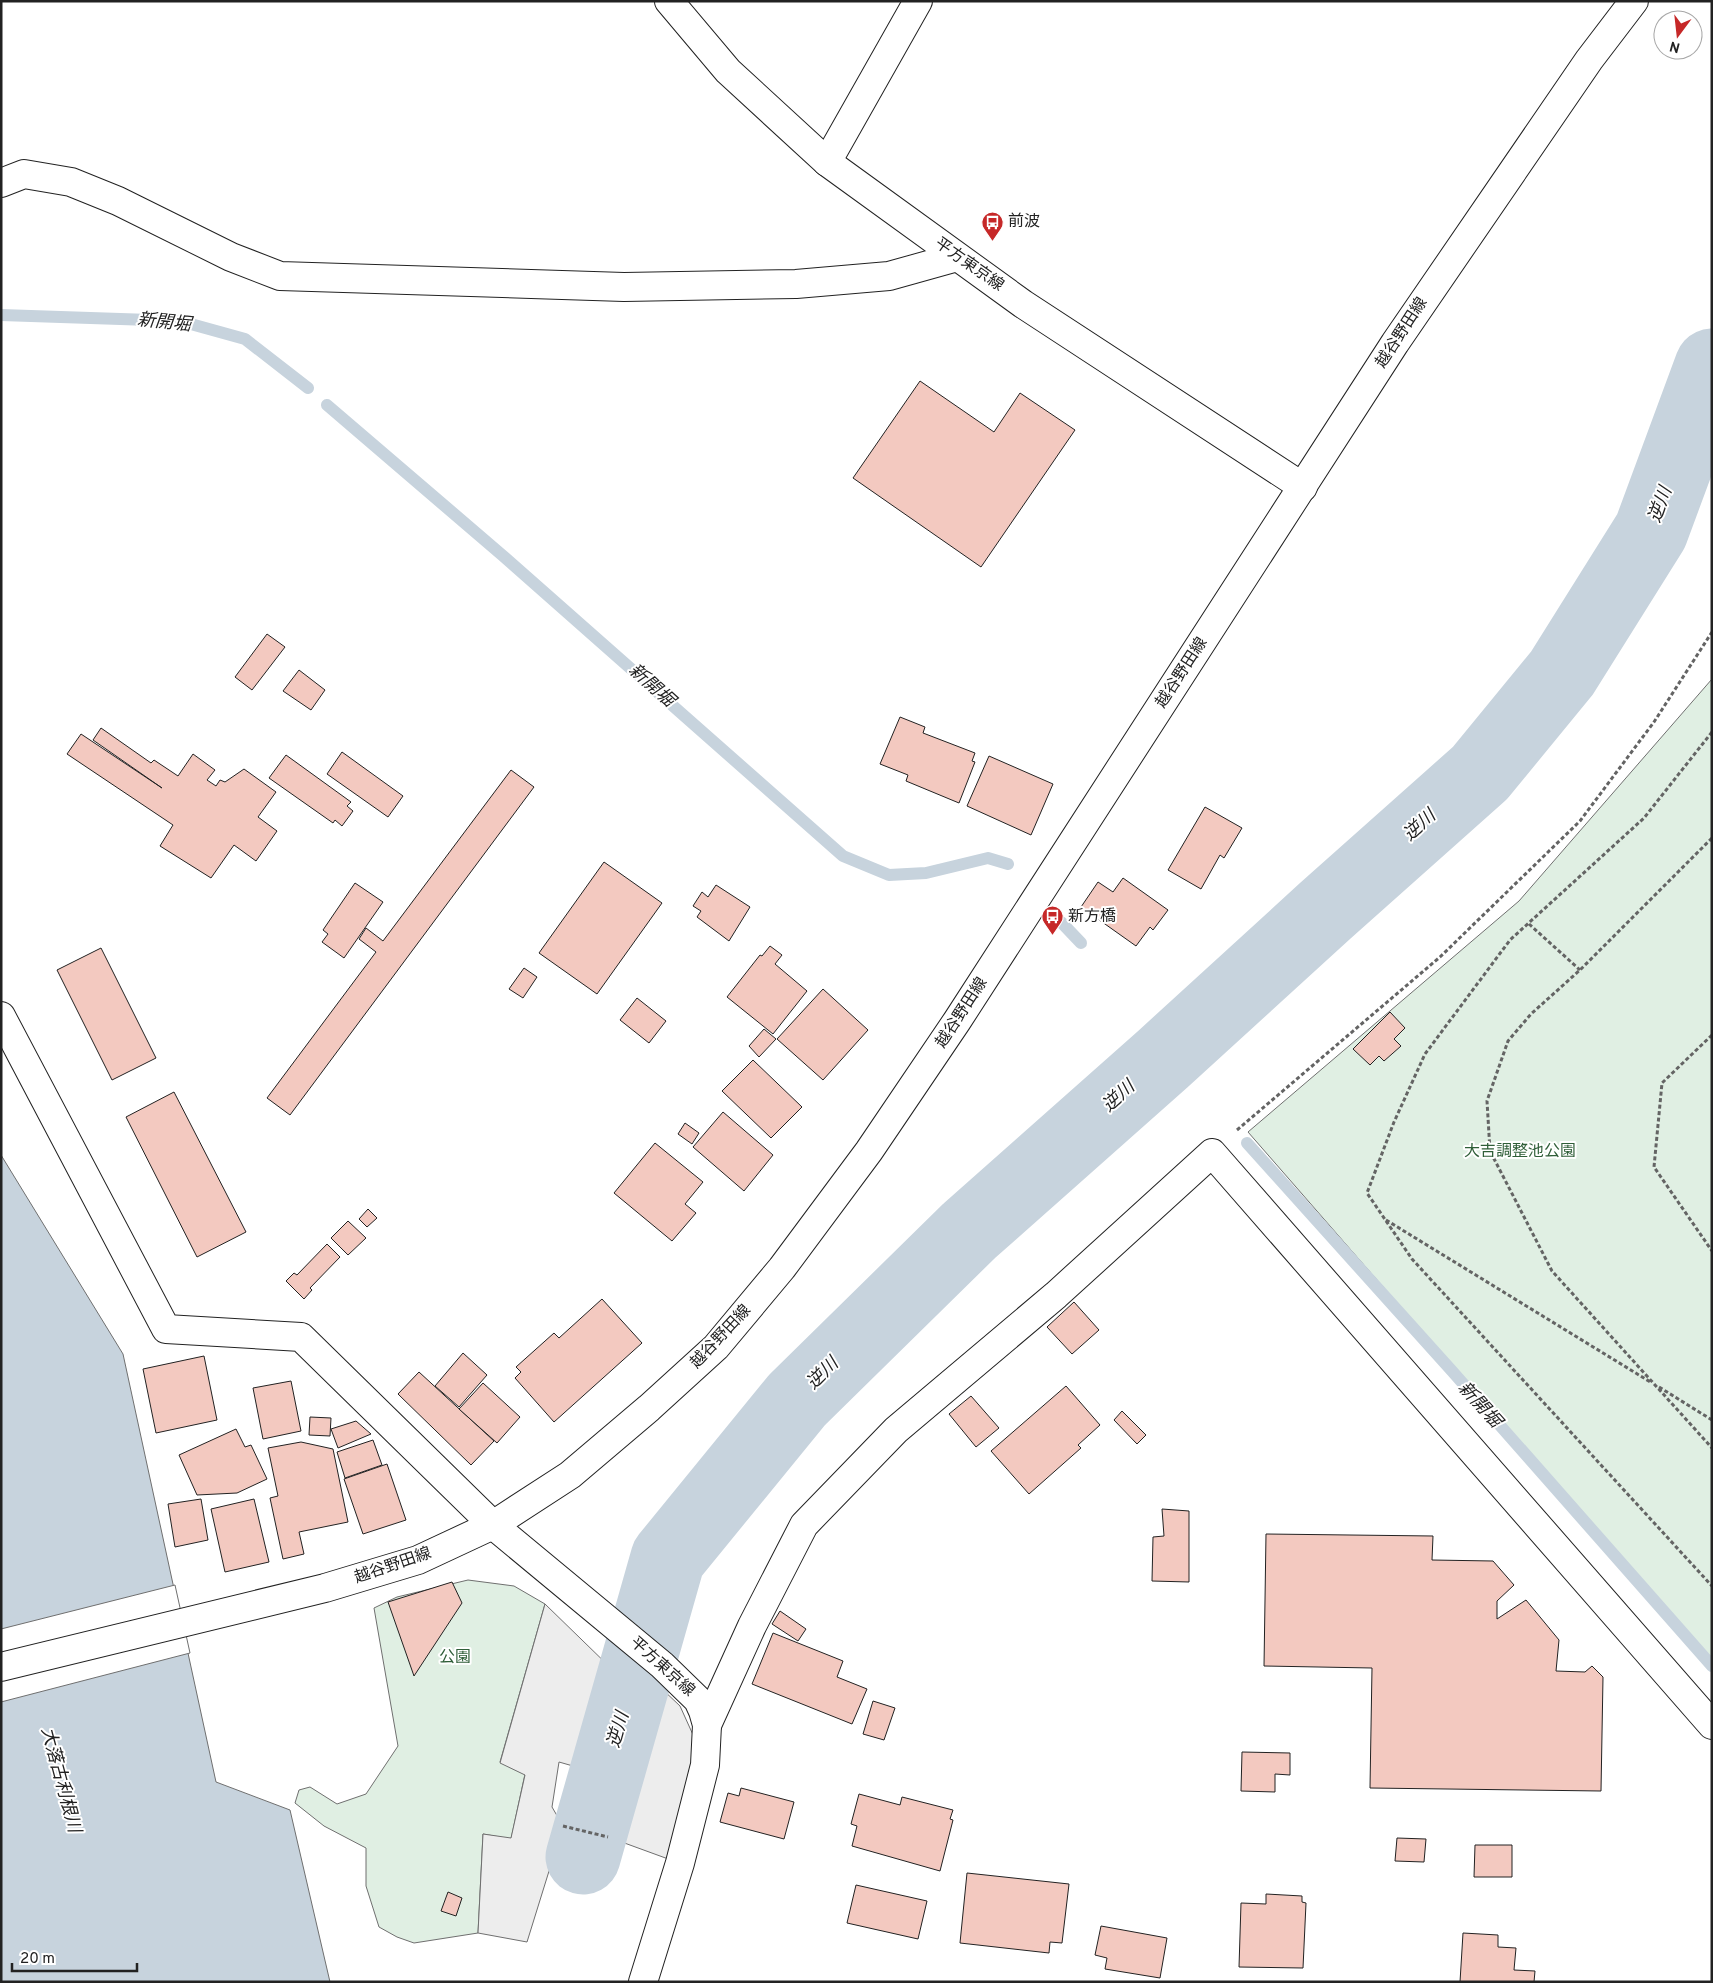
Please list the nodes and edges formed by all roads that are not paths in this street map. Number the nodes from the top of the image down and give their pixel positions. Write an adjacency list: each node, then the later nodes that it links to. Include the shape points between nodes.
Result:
1 (669, 1): 4 (main road, 平方東京線, via 728,71)
2 (918, 1): 4 (main road)
3 (1634, 1): 7 (main road, 越谷野田線, via 1453,255)
4 (827, 162): 6 (main road, 平方東京線)
5 (1, 183): 6 (main road, via 24,174 70,182 118,201 231,257 280,276 624,286 796,284 889,276)
6 (957, 257): 7 (main road, 平方東京線, via 1023,304)
7 (1303, 487): 9 (main road, 越谷野田線, via 958,1021 869,1151 782,1268 716,1346 649,1408 570,1475)
8 (1, 1016): 9 (main road, 平方東京線, via 166,1330 301,1337)
9 (493, 1525): 10 (main road, 越谷野田線, via 418,1560 325,1588); 11 (main road, 平方東京線, via 662,1665 698,1700)
10 (1, 1667)
11 (707, 1725): 12 (main road, via 752,1626 804,1525 896,1430 1056,1295 1212,1153); 13 (main road, 平方東京線, via 705,1765 680,1863)
12 (1712, 1725)
13 (643, 1982)

